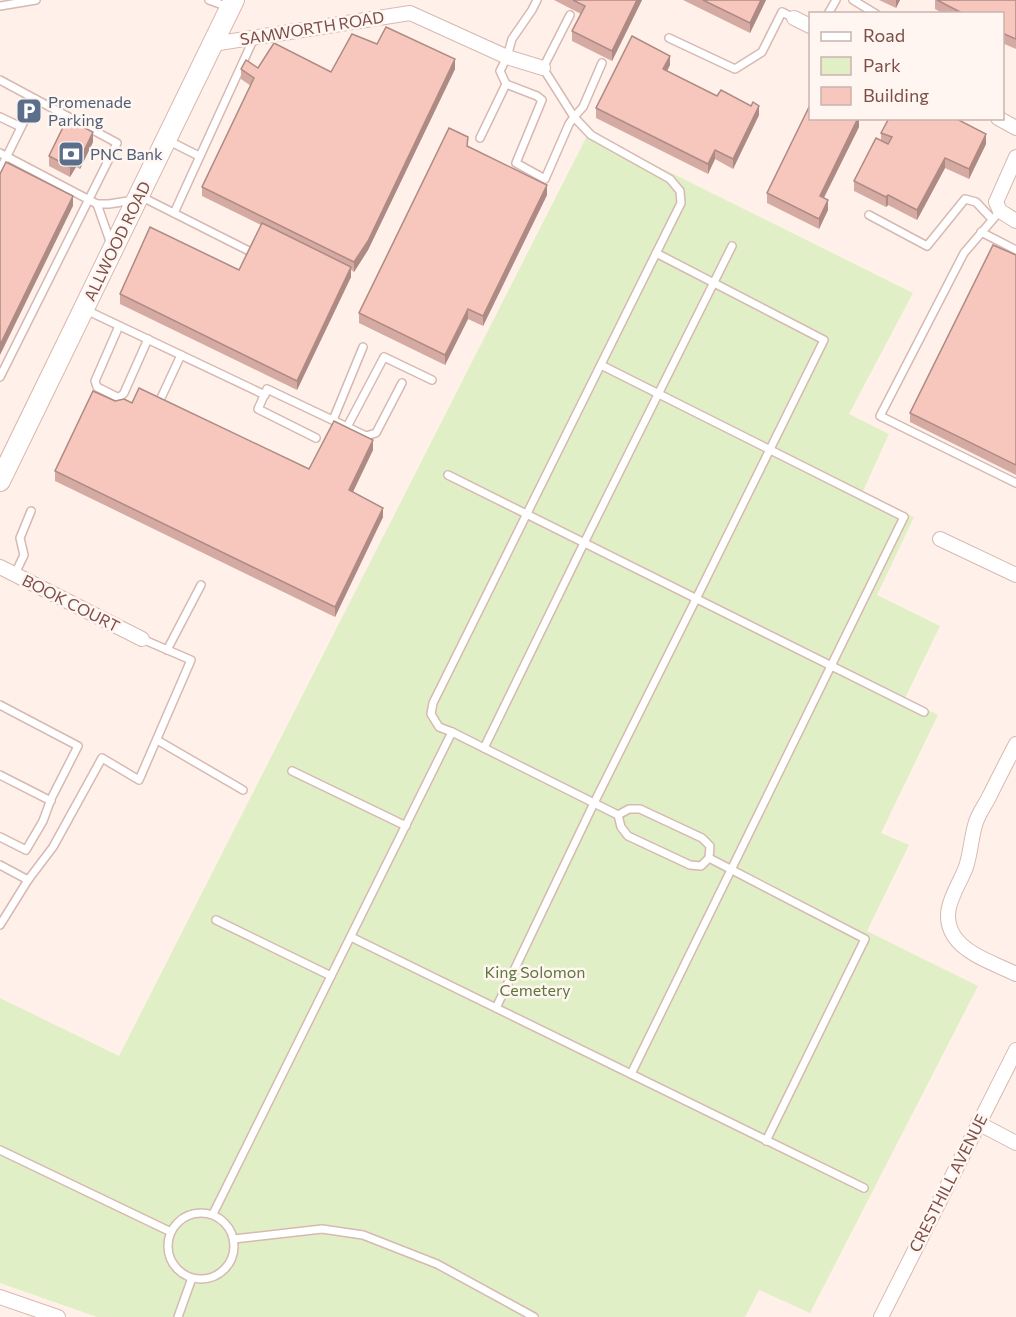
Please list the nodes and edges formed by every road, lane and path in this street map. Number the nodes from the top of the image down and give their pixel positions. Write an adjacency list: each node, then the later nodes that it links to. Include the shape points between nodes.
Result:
1 (36, 0): 6 (lane)
2 (209, 0): 5 (lane)
3 (537, 0): 14 (lane, via 512,39)
4 (853, 0): 7 (lane)
5 (232, 4): 13 (main road, ALLWOOD ROAD)
6 (0, 6)
7 (873, 12)
8 (570, 15): 16 (lane)
9 (794, 18): 10 (street); 12 (lane, via 782,12 762,52 735,69)
10 (809, 26)
11 (254, 38): 13 (street, SAMWORTH ROAD); 14 (street, SAMWORTH ROAD, via 410,14); 28 (lane)
12 (669, 38)
13 (213, 44): 26 (main road, ALLWOOD ROAD)
14 (507, 57): 16 (street, SAMWORTH ROAD); 18 (lane, via 500,71)
15 (602, 63): 21 (lane, via 583,107)
16 (543, 68): 21 (lane)
17 (0, 80): 19 (lane)
18 (506, 84): 21 (lane, via 542,100 516,163 545,179); 25 (lane)
19 (35, 99): 23 (lane); 32 (lane, via 117,143)
20 (0, 117): 23 (lane)
21 (574, 117): 42 (lane, via 591,135 670,179 680,191 681,203)
22 (1002, 120): 24 (street)
23 (21, 127): 27 (lane)
24 (1016, 128)
25 (480, 138)
26 (166, 140): 28 (lane); 31 (main road, ALLWOOD ROAD)
27 (3, 154): 30 (lane); 32 (lane)
28 (199, 156): 34 (lane)
29 (1016, 157): 36 (street, via 996,202)
30 (0, 170)
31 (138, 198): 33 (lane); 34 (lane); 39 (main road, ALLWOOD ROAD)
32 (88, 199): 33 (lane); 50 (lane)
33 (97, 204): 39 (lane)
34 (174, 213): 41 (lane)
35 (869, 214): 36 (lane, via 927,246 965,199)
36 (1005, 217): 37 (lane)
37 (981, 232): 40 (lane); 62 (lane, via 964,253 880,416)
38 (732, 246): 43 (lane)
39 (113, 249): 44 (main road, ALLWOOD ROAD)
40 (1016, 250)
41 (249, 251)
42 (656, 253): 43 (lane); 49 (lane)
43 (714, 283): 53 (lane); 59 (lane, via 824,340)
44 (84, 309): 45 (lane); 61 (main road, ALLWOOD ROAD)
45 (119, 326): 46 (lane); 46 (lane, via 95,381 97,387 117,397 124,393)
46 (148, 339): 48 (lane)
47 (363, 347): 56 (lane)
48 (181, 355): 54 (lane); 55 (lane)
49 (601, 365): 53 (lane); 64 (lane)
50 (0, 377)
51 (432, 380): 57 (lane, via 384,357)
52 (402, 382): 57 (lane, via 376,433 366,436)
53 (659, 394): 59 (lane); 66 (lane)
54 (265, 395): 56 (lane, via 267,389); 58 (lane, via 258,408)
55 (161, 398)
56 (333, 420): 57 (lane)
57 (347, 427)
58 (316, 438)
59 (770, 450): 71 (lane); 74 (lane, via 904,517)
60 (448, 475): 64 (lane)
61 (0, 481)
62 (1016, 483)
63 (31, 511): 68 (lane, via 20,538 24,555)
64 (526, 515): 66 (lane); 77 (lane, via 433,703 431,714 440,727)
65 (940, 539): 69 (street)
66 (584, 543): 71 (lane); 80 (lane)
67 (0, 567): 68 (street, BOOK COURT)
68 (15, 574): 72 (street, BOOK COURT)
69 (1016, 575)
70 (201, 585): 73 (lane)
71 (696, 599): 74 (lane); 85 (lane)
72 (142, 639): 73 (lane)
73 (167, 650): 78 (lane, via 191,660)
74 (831, 666): 76 (lane); 91 (lane)
75 (0, 705): 84 (lane, via 78,746)
76 (924, 712)
77 (452, 732): 80 (lane); 87 (lane)
78 (156, 740): 83 (lane); 92 (lane, via 139,780 102,758 53,847)
79 (1016, 744): 96 (street, via 977,820 948,916 949,926 960,944)
80 (484, 748): 85 (lane)
81 (292, 771): 87 (lane)
82 (0, 775): 84 (lane)
83 (243, 790)
84 (51, 801): 88 (lane, via 26,850)
85 (594, 803): 86 (lane); 98 (lane)
86 (618, 815): 89 (lane, via 628,836 690,865 701,866); 89 (lane, via 629,808 640,809 702,838 710,846)
87 (406, 826): 95 (lane)
88 (0, 837)
89 (709, 858): 91 (lane)
90 (0, 865): 92 (lane)
91 (731, 870): 100 (lane); 102 (lane, via 865,939)
92 (28, 880): 94 (lane)
93 (216, 920): 97 (lane)
94 (0, 925)
95 (351, 937): 97 (lane); 98 (lane)
96 (1016, 974)
97 (331, 976): 106 (lane)
98 (496, 1008): 100 (lane)
99 (1016, 1050): 101 (street, CRESTHILL AVENUE)
100 (630, 1074): 102 (lane)
101 (978, 1123): 103 (street); 114 (street, CRESTHILL AVENUE)
102 (766, 1141): 105 (lane)
103 (1016, 1143)
104 (0, 1150): 107 (lane)
105 (864, 1188)
106 (213, 1214): 107 (lane, via 192,1213 174,1225); 108 (lane, via 223,1220)
107 (171, 1232): 109 (lane, via 169,1256 182,1273)
108 (234, 1239): 109 (lane, via 231,1261 224,1270 214,1277); 113 (lane, via 322,1229 363,1235 437,1264)
109 (192, 1278): 112 (lane)
110 (0, 1297): 111 (street)
111 (58, 1317)
112 (178, 1317)
113 (534, 1317)
114 (880, 1317)

